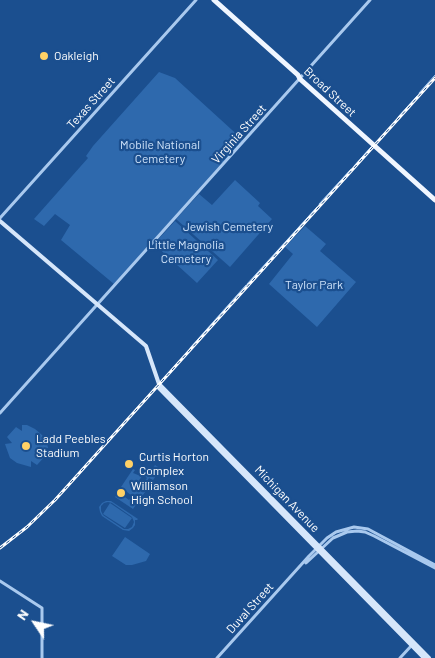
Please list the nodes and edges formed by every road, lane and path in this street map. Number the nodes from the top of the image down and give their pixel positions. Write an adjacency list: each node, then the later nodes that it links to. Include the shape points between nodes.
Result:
1 (196, 0): 7 (street, Texas Street)
2 (210, 0): 5 (main road)
3 (214, 0): 5 (main road, Broad Street)
4 (370, 0): 5 (street, Virginia Street)
5 (300, 79): 6 (main road, Broad Street); 8 (street, Virginia Street)
6 (434, 199)
7 (0, 220): 8 (main road, Michigan Avenue)
8 (98, 304): 9 (street, Virginia Street); 10 (main road, Michigan Avenue, via 146,346 158,386)
9 (0, 413)
10 (319, 548): 11 (street, Duval Street, via 340,530 364,528); 12 (street, Duval Street, via 342,533 364,532); 14 (main road, Michigan Avenue); 16 (street, Duval Street)
11 (435, 564)
12 (435, 568)
13 (0, 581): 15 (street, via 42,608)
14 (413, 644): 17 (street); 18 (main road, Michigan Avenue); 19 (main road, Michigan Avenue)
15 (42, 658)
16 (217, 658)
17 (400, 658)
18 (424, 658)
19 (429, 658)

